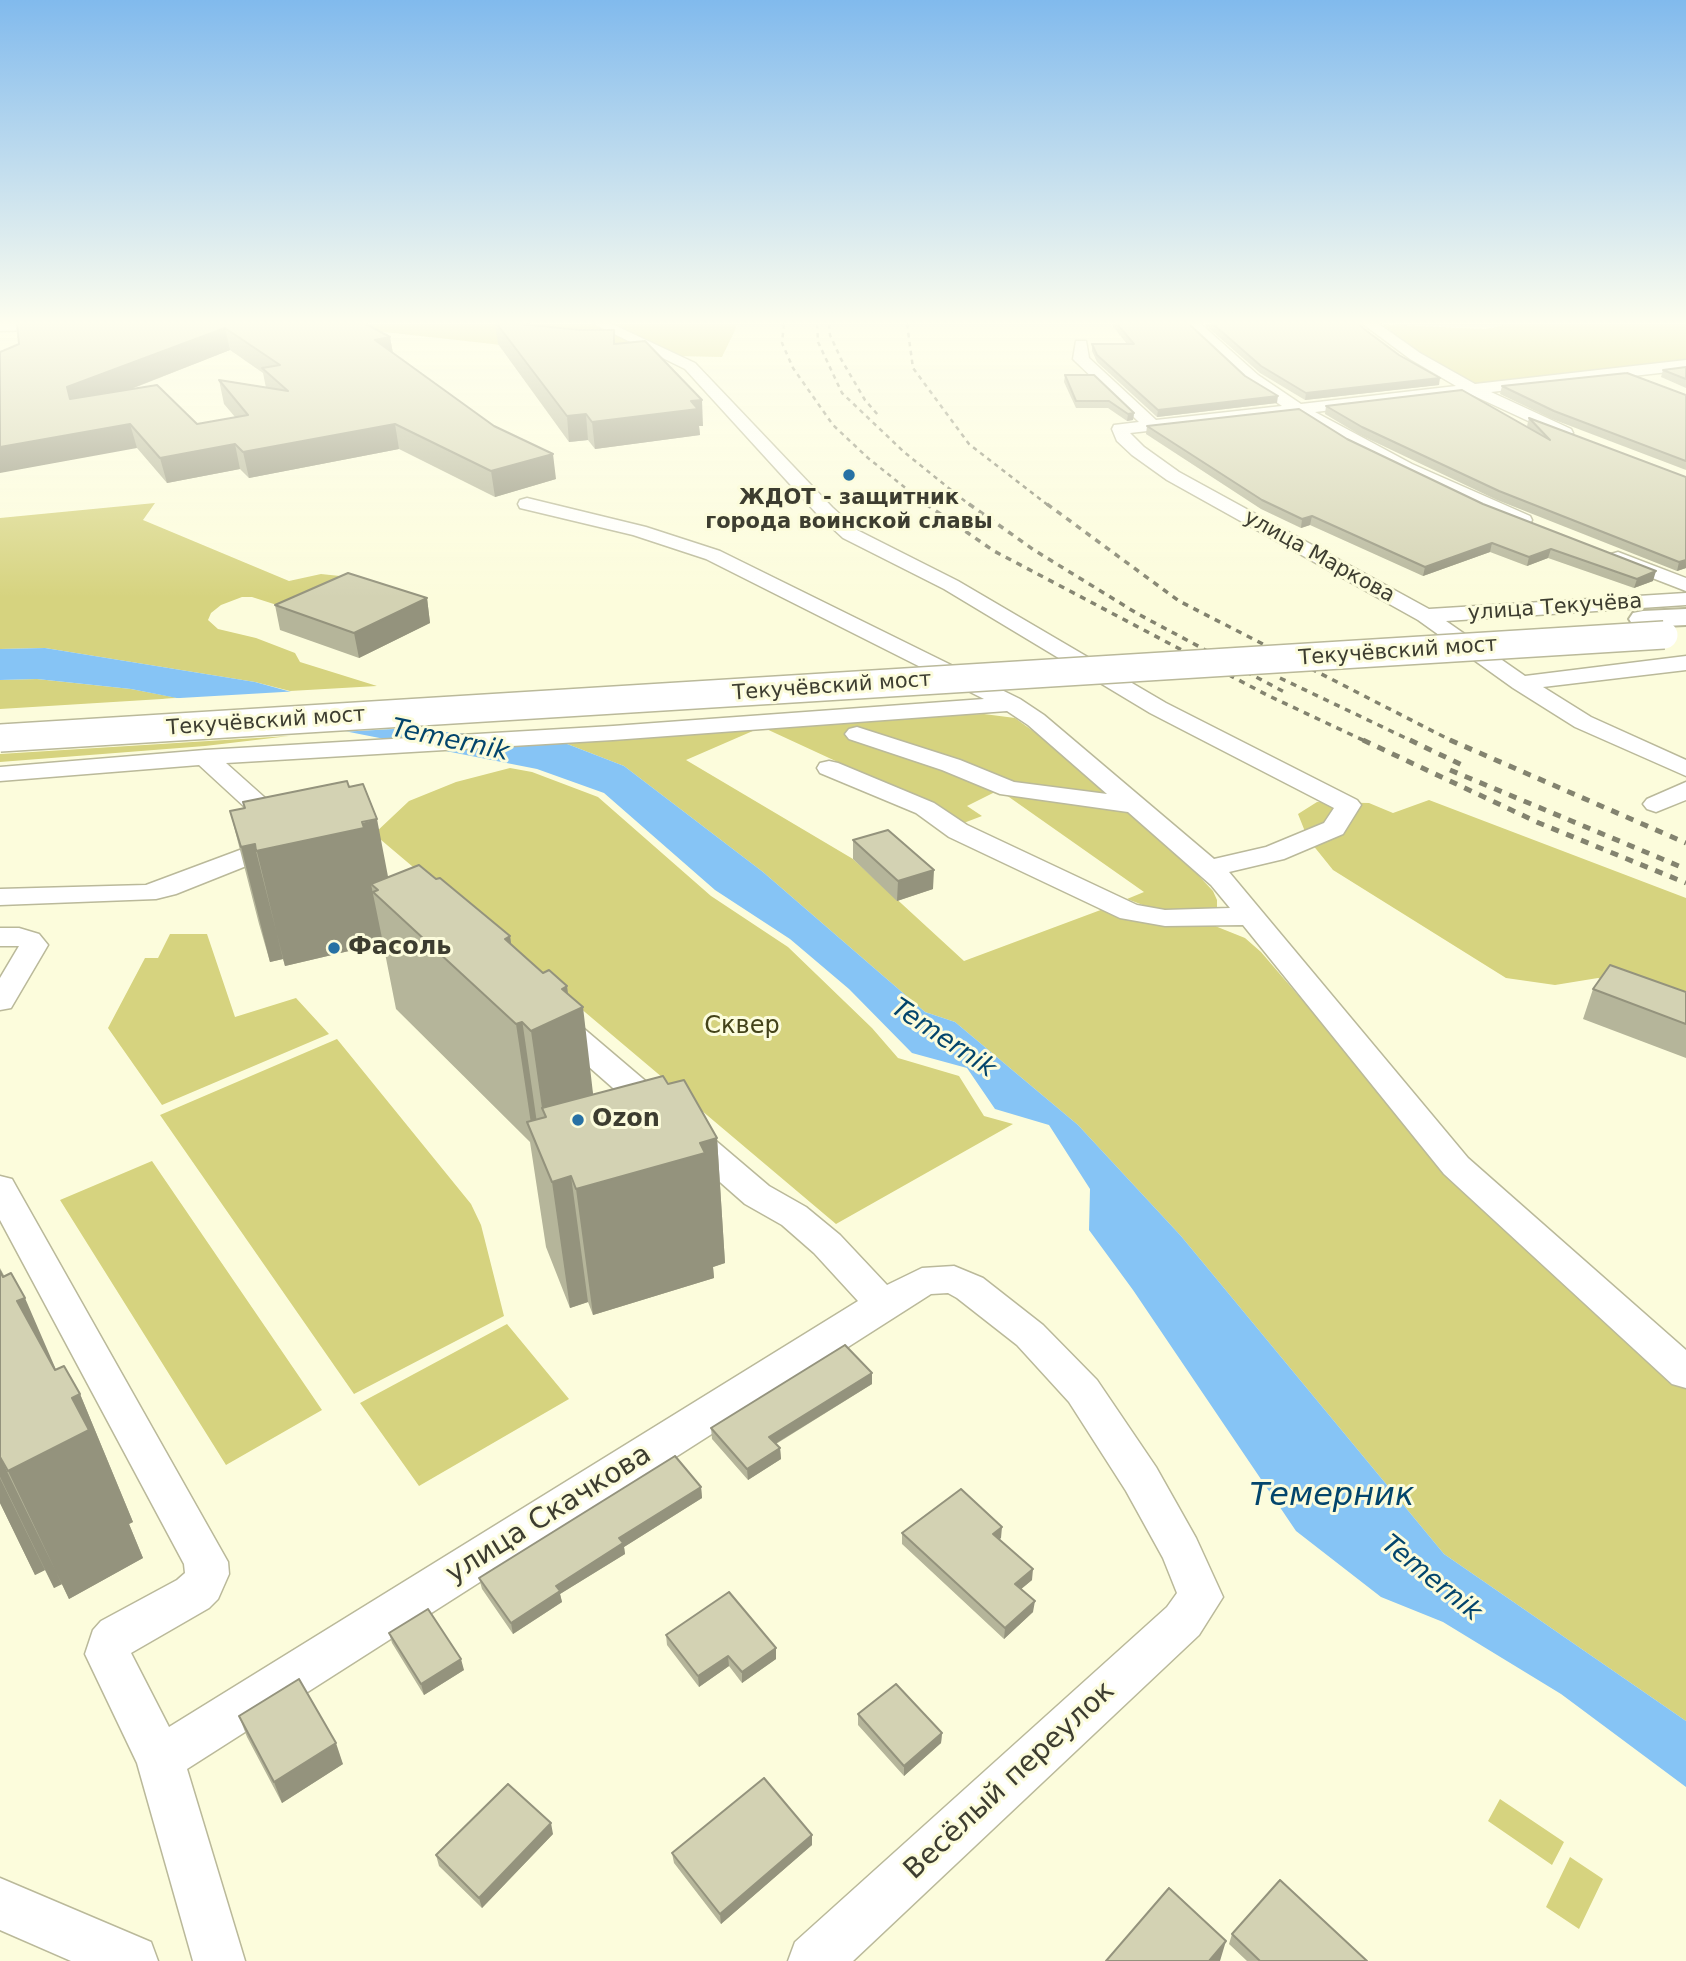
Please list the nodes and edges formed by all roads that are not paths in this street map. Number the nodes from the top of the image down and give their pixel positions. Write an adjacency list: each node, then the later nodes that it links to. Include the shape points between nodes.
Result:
1 (736, 416): 28 (street, via 850,534 951,584 1158,708 1348,805 1334,828 1275,853)
2 (1142, 416): 6 (street)
3 (1228, 416): 6 (street)
4 (1310, 416): 9 (street, via 1406,468)
5 (1526, 416): 7 (street)
6 (1151, 424): 13 (street, улица Маркова, via 1120,429 1123,437 1173,476)
7 (1584, 441)
8 (527, 504): 17 (street, via 681,542 713,555)
9 (1536, 525)
10 (1595, 549): 11 (street)
11 (1686, 585)
12 (1686, 599): 13 (street, улица Текучёва)
13 (1425, 616): 16 (street, улица Маркова)
14 (1670, 626): 18 (main road, Текучёвский мост); 20 (main road, Текучёвский мост, bridge)
15 (1686, 663): 16 (street)
16 (1521, 683): 23 (street, улица Маркова, via 1583,722)
17 (1012, 704): 21 (street); 27 (street)
18 (0, 719)
19 (857, 734): 27 (street, via 1009,789)
20 (0, 738)
21 (205, 757): 24 (street); 29 (street, via 300,839 146,893)
22 (829, 768): 30 (street, via 925,808 958,831 1130,912 1165,918)
23 (1686, 769)
24 (0, 774)
25 (1686, 790): 26 (street)
26 (1656, 804)
27 (1132, 805): 28 (street)
28 (1208, 869): 30 (street)
29 (0, 897)
30 (1251, 916): 36 (street, via 1456,1166)
31 (0, 937): 32 (street, via 19,937 34,945)
32 (0, 1001)
33 (535, 1003): 35 (street, via 757,1195 794,1216 827,1244)
34 (0, 1188): 38 (street, via 206,1562 207,1574 193,1594 117,1636 109,1645 108,1654)
35 (881, 1305): 37 (street, улица Скачкова, via 922,1282 954,1280 970,1288 1058,1362 1083,1391 1148,1491); 38 (street, улица Скачкова)
36 (1686, 1373)
37 (1201, 1597): 42 (street, Весёлый переулок, via 1183,1621)
38 (160, 1759): 41 (street)
39 (0, 1904): 40 (street)
40 (132, 1961)
41 (219, 1961)
42 (814, 1961)

